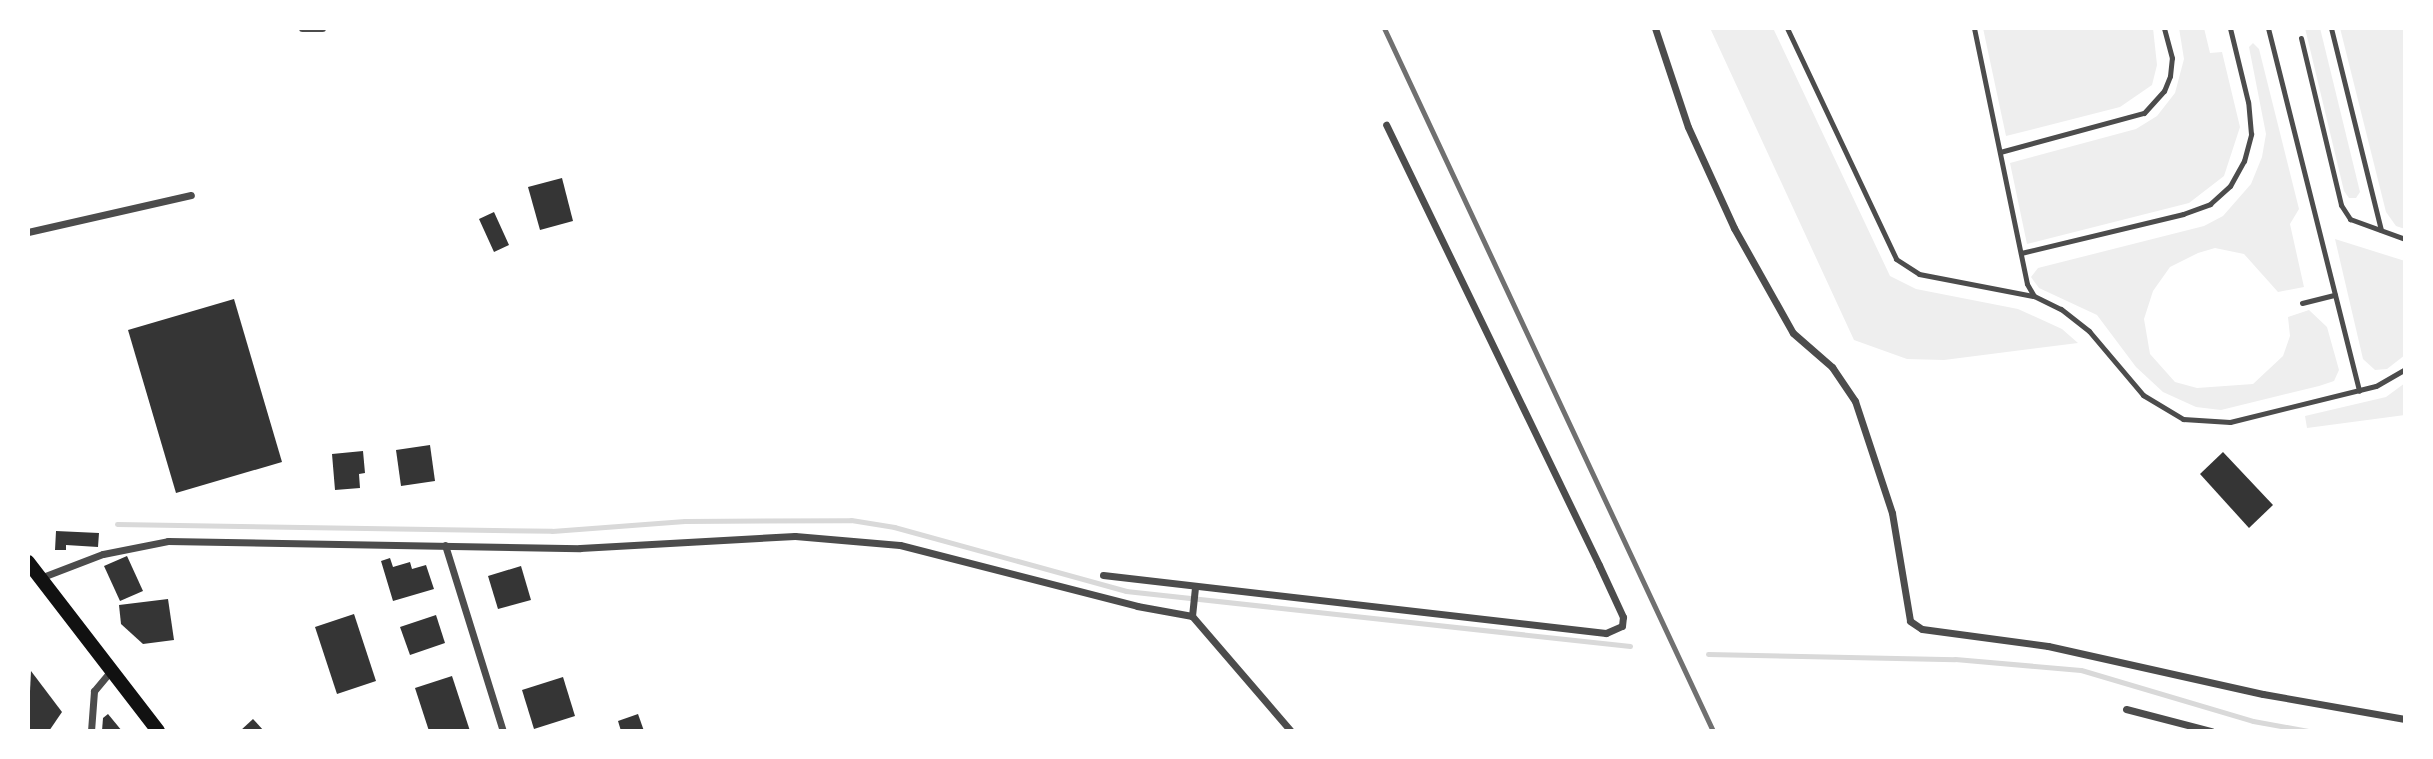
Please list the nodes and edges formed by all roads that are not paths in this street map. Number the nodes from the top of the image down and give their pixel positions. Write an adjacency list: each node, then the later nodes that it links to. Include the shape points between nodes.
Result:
1 (302, 28): 2 (street)
2 (322, 28)
3 (1655, 28): 31 (street, via 1688,127 1740,240 1793,333 1832,367 1854,401 1892,513 1910,621 1922,629 2048,646 2263,694)
4 (1787, 28): 19 (lane, via 1896,258 1919,274)
5 (1974, 28): 12 (lane)
6 (2165, 28): 12 (lane, via 2172,58 2170,76 2164,91 2144,113)
7 (2230, 28): 17 (lane, via 2251,134 2244,161 2230,186 2210,204 2183,214)
8 (2268, 28): 18 (lane)
9 (2332, 28): 14 (lane)
10 (2301, 38): 14 (lane, via 2341,205 2350,219)
11 (1386, 125): 27 (street, via 1600,565 1623,617 1622,626 1606,634)
12 (2000, 152): 17 (lane)
13 (191, 195): 15 (street)
14 (2381, 230): 16 (lane)
15 (28, 232)
16 (2405, 239)
17 (2021, 253): 19 (lane, via 2026,284)
18 (2335, 295): 20 (lane); 22 (lane)
19 (2034, 296): 22 (lane, via 2090,331 2143,395 2183,419 2230,422)
20 (2302, 303)
21 (2405, 369): 22 (lane, via 2394,379)
22 (2359, 391)
23 (445, 545): 26 (street, via 168,541 103,554); 28 (street, via 580,548 796,536 900,545); 34 (street)
24 (28, 562): 26 (main road)
25 (1103, 575): 27 (street)
26 (40, 578): 29 (main road)
27 (1195, 586): 28 (street)
28 (1192, 616): 35 (street)
29 (111, 671): 32 (street, via 94,691); 33 (main road)
30 (2126, 709): 36 (street)
31 (2405, 719)
32 (91, 731)
33 (158, 731)
34 (503, 731)
35 (1291, 731)
36 (2211, 731)

